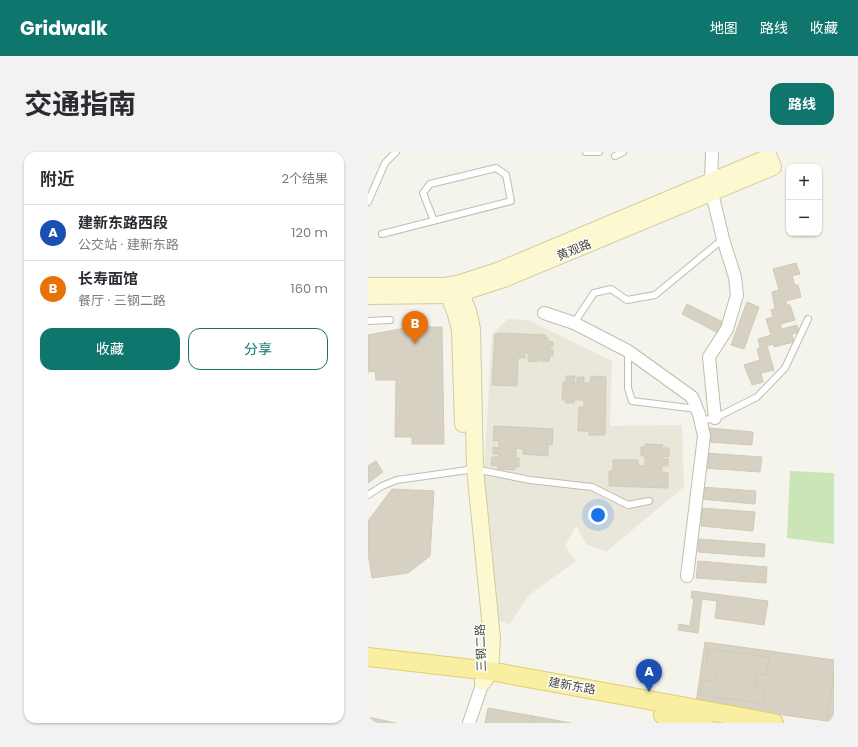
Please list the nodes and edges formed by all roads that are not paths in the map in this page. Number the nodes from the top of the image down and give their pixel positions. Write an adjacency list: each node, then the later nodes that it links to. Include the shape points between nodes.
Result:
1 (396, 152): 9 (lane, via 385,162)
2 (586, 152): 3 (lane)
3 (599, 152)
4 (623, 152): 6 (lane)
5 (712, 152): 8 (street)
6 (615, 156)
7 (771, 162): 8 (main road, 黄观路)
8 (711, 187): 12 (street); 14 (main road, 黄观路, via 504,279)
9 (368, 202)
10 (434, 221): 10 (lane, via 511,201 506,175 496,168 430,184 424,193); 11 (lane)
11 (382, 234)
12 (723, 239): 20 (lane, via 655,295 627,300 611,289 594,293); 23 (street, via 735,277 737,295 727,329 709,357)
13 (368, 286): 14 (main road, 黄观路)
14 (453, 290): 15 (main road, 黄观路); 25 (main road, 三钢二路, via 468,311 472,329)
15 (368, 296)
16 (544, 313): 20 (street)
17 (808, 319): 23 (lane, via 785,368 757,397)
18 (390, 320): 19 (lane)
19 (368, 321)
20 (574, 323): 21 (street)
21 (628, 351): 22 (street, via 692,397); 22 (lane, via 628,388 632,401)
22 (697, 409): 24 (street)
23 (715, 418): 24 (lane)
24 (700, 421): 28 (street, via 704,436)
25 (469, 469): 26 (lane, via 397,480); 27 (lane, via 530,480 592,487 628,505); 31 (main road, 三钢二路, via 492,638)
26 (368, 495)
27 (649, 501)
28 (687, 576)
29 (368, 657): 31 (main road, 建新东路)
30 (368, 668): 31 (main road, 建新东路)
31 (485, 674): 32 (main road, 建新东路); 33 (street); 34 (main road, 建新东路)
32 (767, 722)
33 (469, 723)
34 (704, 723)

